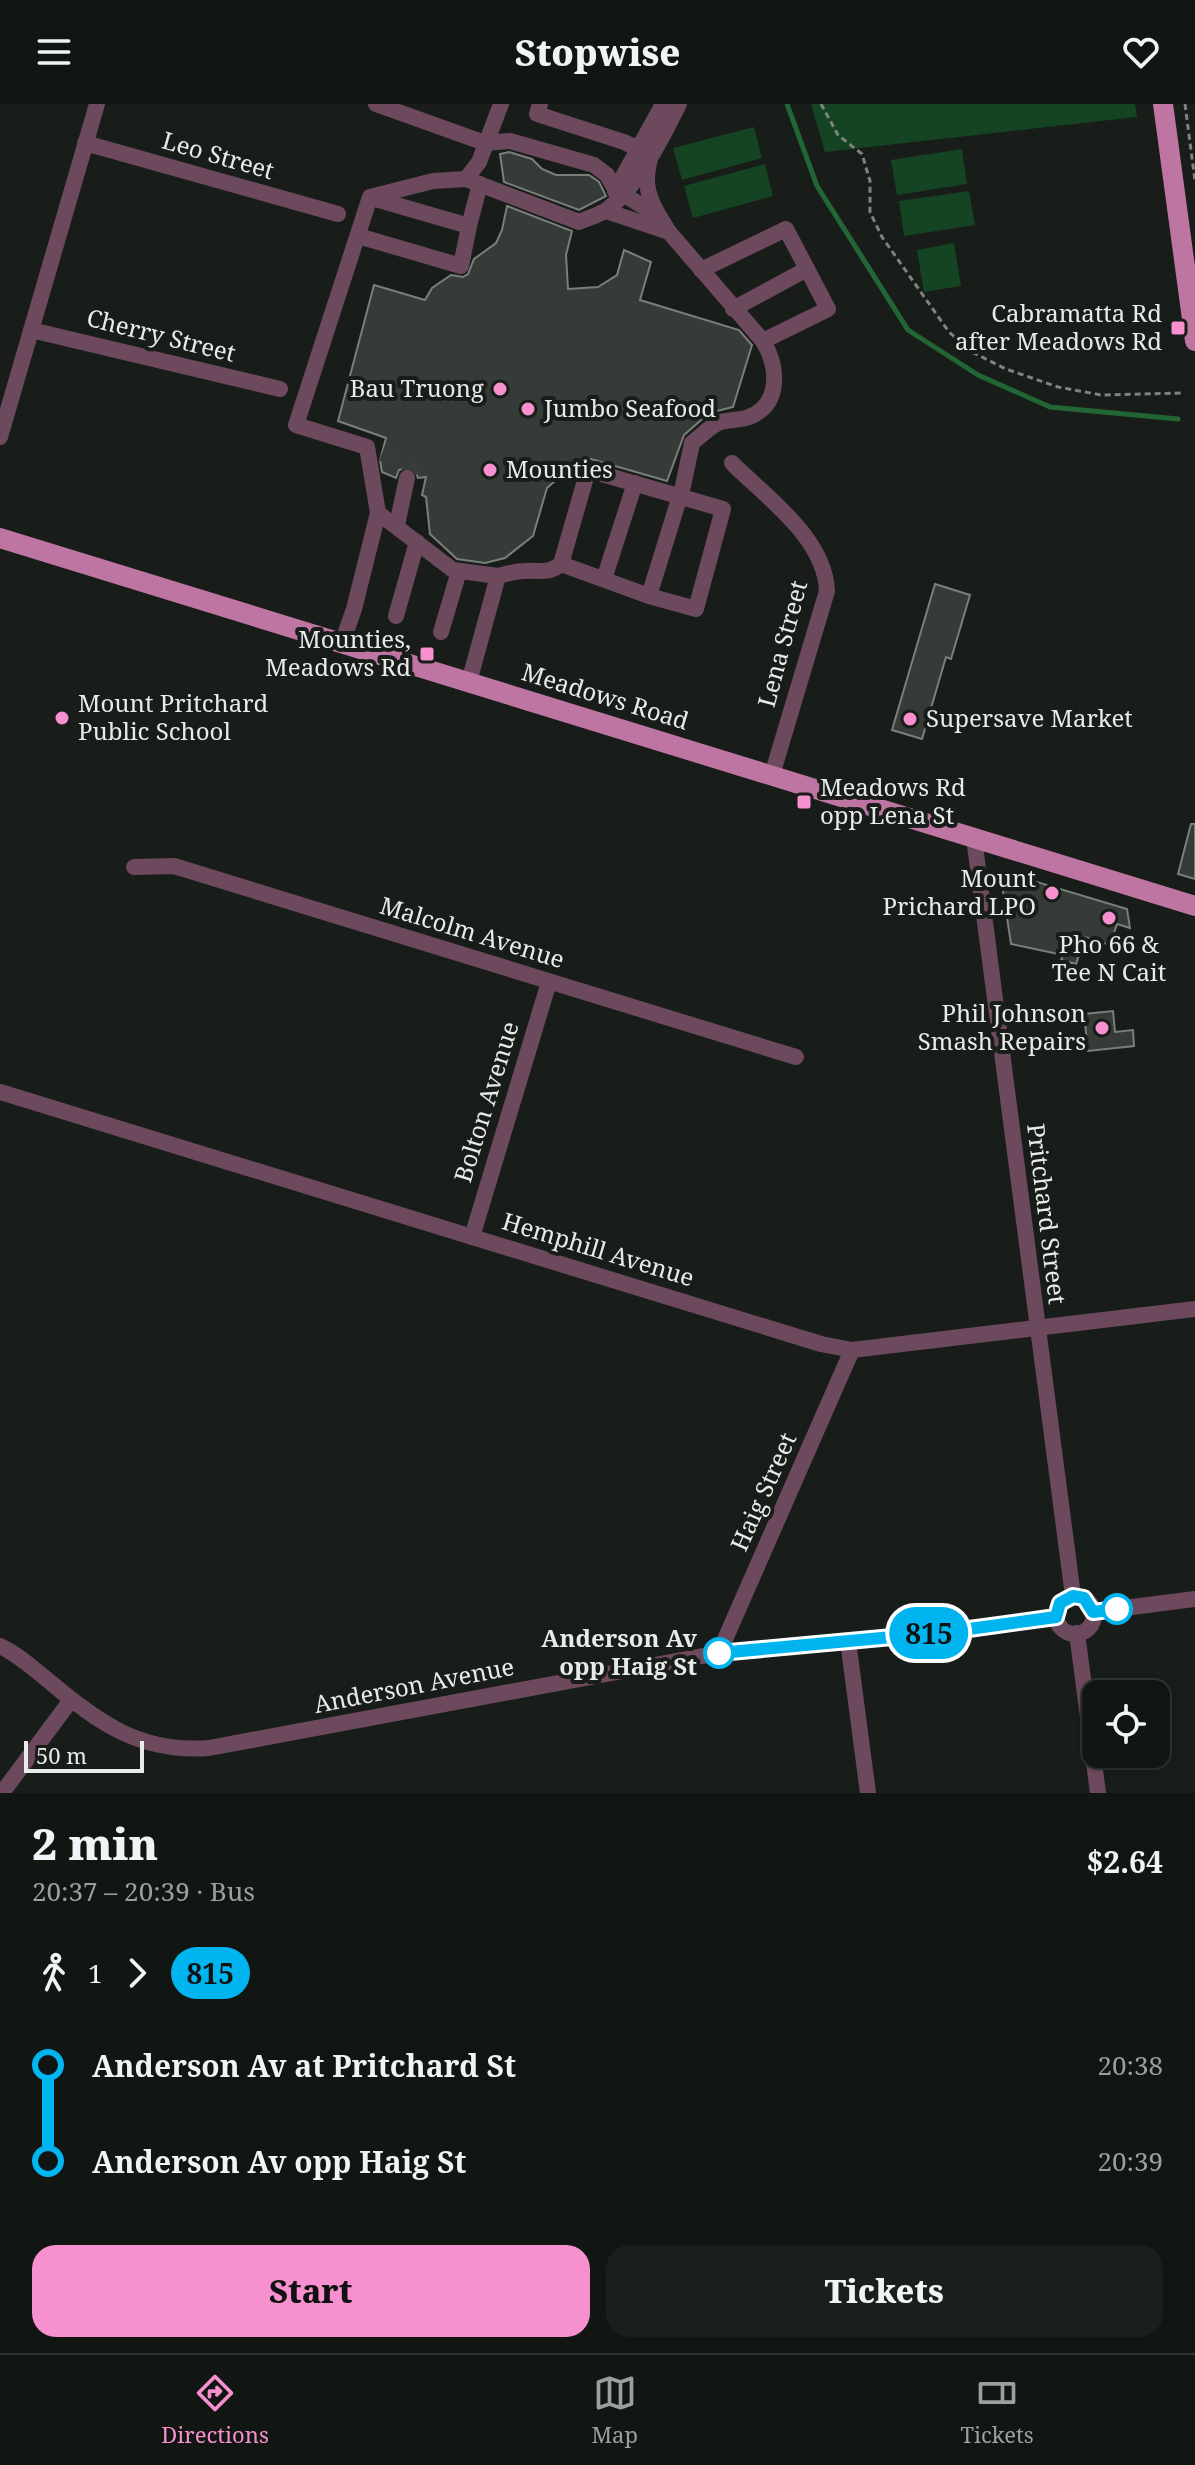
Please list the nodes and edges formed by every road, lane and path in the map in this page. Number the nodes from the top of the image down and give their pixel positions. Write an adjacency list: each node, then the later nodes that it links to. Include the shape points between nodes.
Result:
1 (97, 104): 10 (street)
2 (376, 104): 11 (street)
3 (500, 104): 11 (street)
4 (540, 104): 12 (street, via 537,114)
5 (644, 104): 9 (street)
6 (821, 104): 30 (path, via 838,135 862,154 870,181 870,212 882,237 949,332 972,352 1006,369 1087,393)
7 (1163, 104): 28 (main road)
8 (1185, 104): 13 (path)
9 (668, 105): 12 (street)
10 (85, 143): 18 (street, Leo Street); 26 (street)
11 (485, 143): 14 (street); 15 (street, via 510,141 594,165)
12 (645, 151): 15 (street); 19 (street, via 648,196)
13 (1195, 181)
14 (473, 182): 16 (street, via 433,181); 17 (street, via 579,222); 20 (street)
15 (619, 191): 17 (street); 19 (street)
16 (370, 197): 20 (street); 22 (street)
17 (606, 211): 21 (street)
18 (338, 214)
19 (660, 217): 21 (street)
20 (469, 226): 22 (street, via 461,266)
21 (669, 232): 24 (street)
22 (358, 236): 36 (street, via 296,425 375,450)
23 (807, 269): 24 (street, via 786,229); 25 (street); 27 (street, via 828,309)
24 (701, 270): 25 (street)
25 (733, 309): 27 (street)
26 (31, 330): 29 (street, Cherry Street); 31 (street)
27 (763, 341): 35 (street, via 776,372 765,408 750,417 719,422 692,443)
28 (1195, 341)
29 (280, 389)
30 (1182, 393)
31 (0, 437)
32 (732, 463): 49 (street, Lena Street, via 814,545 826,574 827,591)
33 (407, 478): 37 (street)
34 (635, 483): 35 (street); 40 (street, via 588,470); 43 (street)
35 (681, 495): 44 (street); 44 (street, via 723,509 696,609)
36 (378, 513): 37 (street); 47 (street)
37 (397, 525): 39 (street)
38 (0, 538): 47 (main road, Meadows Road)
39 (417, 542): 41 (street); 45 (street)
40 (561, 564): 42 (street, via 554,570); 43 (street)
41 (459, 571): 42 (street); 46 (street)
42 (498, 576): 48 (street)
43 (604, 579): 44 (street)
44 (649, 596)
45 (396, 616)
46 (441, 632)
47 (342, 643): 48 (main road, Meadows Road)
48 (469, 682): 49 (main road, Meadows Road)
49 (772, 775): 50 (main road, Meadows Road)
50 (974, 838): 52 (main road, Meadows Road); 58 (street, Pritchard Street)
51 (134, 867): 53 (street, Malcolm Avenue, via 174,866)
52 (1195, 906)
53 (549, 982): 54 (street, Malcolm Avenue); 56 (street, Bolton Avenue)
54 (796, 1057)
55 (0, 1092): 56 (street, Hemphill Avenue)
56 (472, 1237): 59 (street, Hemphill Avenue)
57 (1195, 1309): 58 (street, Hemphill Avenue)
58 (1037, 1329): 59 (street, Hemphill Avenue); 60 (street, Pritchard Street)
59 (852, 1350): 67 (street, Haig Street)
60 (1073, 1596): 62 (street, via 1084,1598); 63 (street, via 1060,1603)
61 (1195, 1599): 62 (street)
62 (1093, 1612): 64 (street, via 1090,1626)
63 (1056, 1617): 64 (street, via 1061,1628); 65 (street, Anderson Avenue)
64 (1077, 1633): 71 (street)
65 (848, 1641): 67 (street, Anderson Avenue); 70 (street)
66 (0, 1646): 68 (street, Anderson Avenue)
67 (719, 1653): 68 (street, Anderson Avenue, via 184,1750 135,1739)
68 (71, 1700): 69 (street)
69 (2, 1793)
70 (868, 1793)
71 (1098, 1793)

